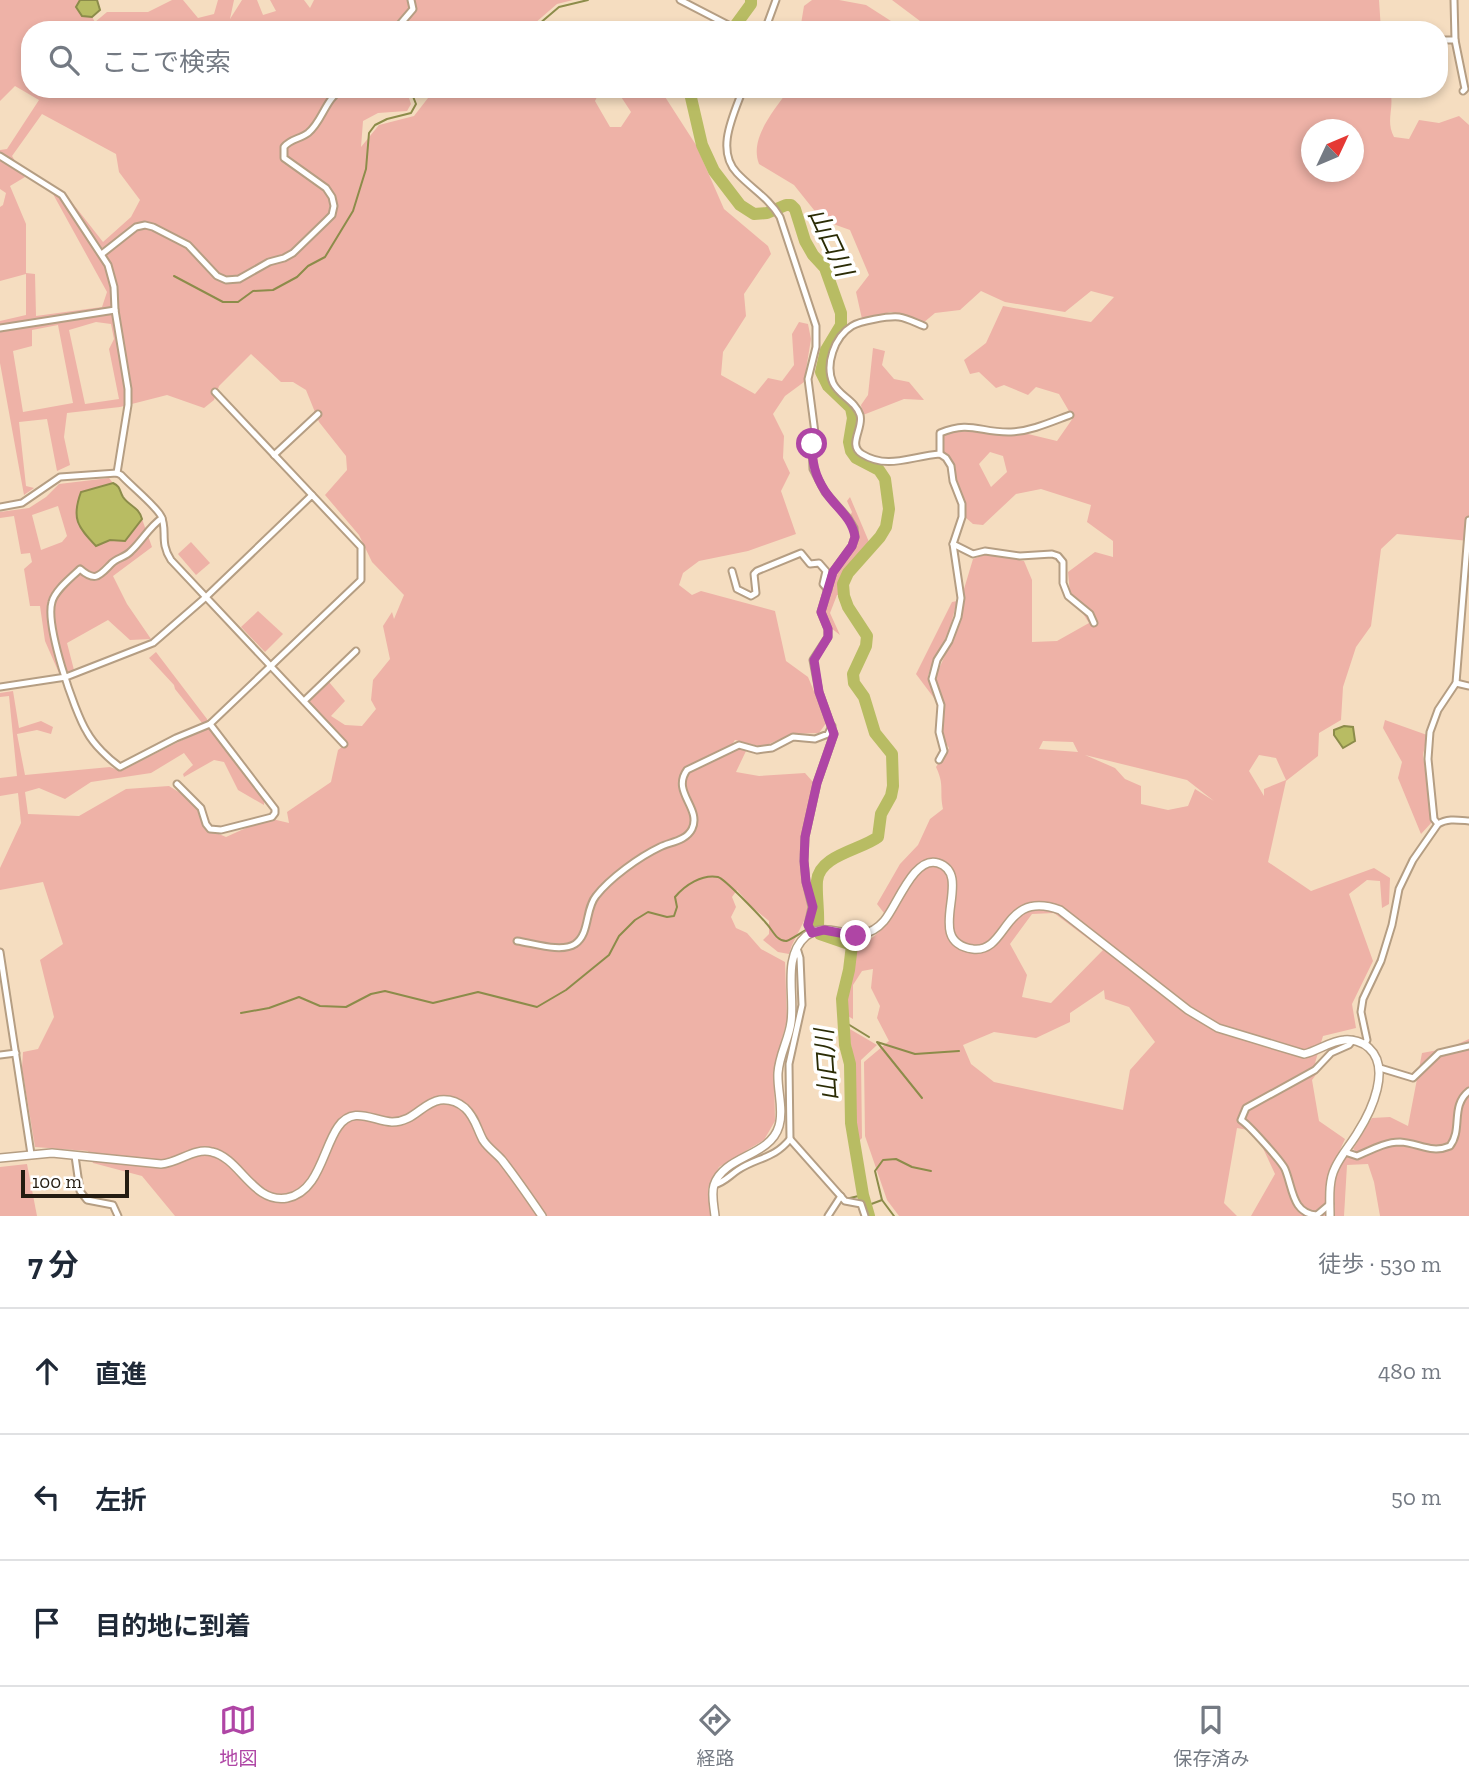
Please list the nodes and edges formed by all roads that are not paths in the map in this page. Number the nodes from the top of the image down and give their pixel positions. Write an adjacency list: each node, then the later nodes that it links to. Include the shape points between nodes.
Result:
1 (411, 0): 5 (street, via 412,9)
2 (680, 0): 6 (street)
3 (1454, 0): 9 (street)
4 (777, 1): 7 (street)
5 (402, 21)
6 (721, 21)
7 (769, 21)
8 (1448, 40): 9 (street)
9 (1455, 40): 10 (street)
10 (1463, 91)
11 (333, 98): 14 (street, via 317,124 288,142 282,152 326,188 334,206 327,221 293,253 239,279 226,279 217,276 188,245 145,225)
12 (740, 98): 18 (street, via 727,152 737,173 780,217 814,317)
13 (0, 156): 14 (street, via 62,195)
14 (103, 253): 15 (street, via 114,287)
15 (115, 310): 17 (street); 25 (street, via 128,389)
16 (923, 326): 19 (street, via 900,317 884,317 852,326)
17 (0, 328)
18 (816, 347): 19 (street); 32 (street, via 808,379 815,433 813,470 848,519 855,537 833,572)
19 (831, 354): 23 (street, via 832,381 859,411 856,440 860,453 884,463)
20 (215, 392): 24 (street)
21 (318, 414): 24 (street)
22 (1070, 415): 23 (street, via 1012,432 955,427 940,433)
23 (940, 454): 30 (street, via 951,466 962,504)
24 (274, 455): 26 (street)
25 (117, 473): 27 (street, via 60,477 22,503); 28 (street)
26 (312, 495): 33 (street); 36 (street, via 361,547 361,580)
27 (0, 507)
28 (162, 518): 33 (street, via 165,551); 37 (street, via 105,572 87,575 80,569 54,596 52,634)
29 (1469, 520): 38 (street)
30 (953, 544): 34 (street, via 974,554 1058,556 1068,597 1090,614); 45 (street, via 961,598 948,641 932,671 941,705 939,732 944,751)
31 (733, 571): 32 (street, via 737,589 751,596 757,593 757,571 801,553 810,564 819,563 826,571 823,584)
32 (828, 590): 43 (street, via 821,612 828,637 814,660 819,692)
33 (206, 597): 36 (street); 37 (street, via 153,643)
34 (1094, 623)
35 (356, 651): 41 (street)
36 (271, 666): 41 (street); 42 (street)
37 (66, 677): 40 (street); 42 (street, via 88,734 120,767)
38 (1456, 683): 39 (street); 48 (street, via 1430,732 1428,759)
39 (1469, 686)
40 (0, 687)
41 (304, 701): 44 (street)
42 (210, 724): 46 (street, via 275,813 221,831 210,829 201,808)
43 (832, 726): 49 (street, via 832,742 805,837 806,882 813,907); 50 (street, via 828,734 815,739 793,737 757,750 739,746 687,770 681,783 694,817 692,830 628,867 595,897 582,938 573,946)
44 (344, 744)
45 (939, 760)
46 (177, 784)
47 (1469, 821): 48 (street)
48 (1438, 824): 54 (street, via 1399,889 1381,961 1363,999)
49 (810, 929): 51 (street); 53 (street, via 856,936 871,933 884,921 916,870 924,863 938,863 949,871 954,886 948,924 961,945 984,948 1014,915 1032,905 1046,905 1060,910 1188,1010 1218,1028 1304,1054)
50 (517, 941)
51 (797, 948): 60 (street, via 802,1005 789,1064); 65 (street, via 791,972 792,1021 778,1073 778,1130 763,1146 726,1168)
52 (0, 952): 56 (street)
53 (1353, 1040): 54 (street); 67 (street, via 1315,1070 1246,1108 1241,1120 1284,1167 1301,1210 1317,1215)
54 (1365, 1044): 58 (street)
55 (1469, 1046): 58 (street, via 1439,1053 1413,1078)
56 (16, 1053): 57 (street); 62 (street)
57 (0, 1055)
58 (1380, 1068): 61 (street, via 1371,1105)
59 (1469, 1091): 61 (street, via 1458,1105 1458,1133 1450,1146 1434,1150 1402,1142 1387,1143 1357,1156)
60 (790, 1139): 65 (street, via 772,1156 739,1169); 66 (street)
61 (1345, 1152): 67 (street, via 1331,1180)
62 (31, 1154): 63 (street); 64 (street)
63 (75, 1156): 68 (street, via 80,1191 87,1200 113,1205); 69 (street, via 161,1164 209,1151 227,1160 268,1196 288,1198 313,1178 344,1121 362,1115 394,1122 432,1103 450,1101 470,1113 484,1142)
64 (0, 1158)
65 (714, 1186): 70 (street)
66 (841, 1196): 71 (street); 72 (street, via 847,1203 861,1204)
67 (1330, 1204): 73 (street)
68 (118, 1216)
69 (542, 1216)
70 (715, 1216)
71 (828, 1216)
72 (865, 1216)
73 (1330, 1216)

